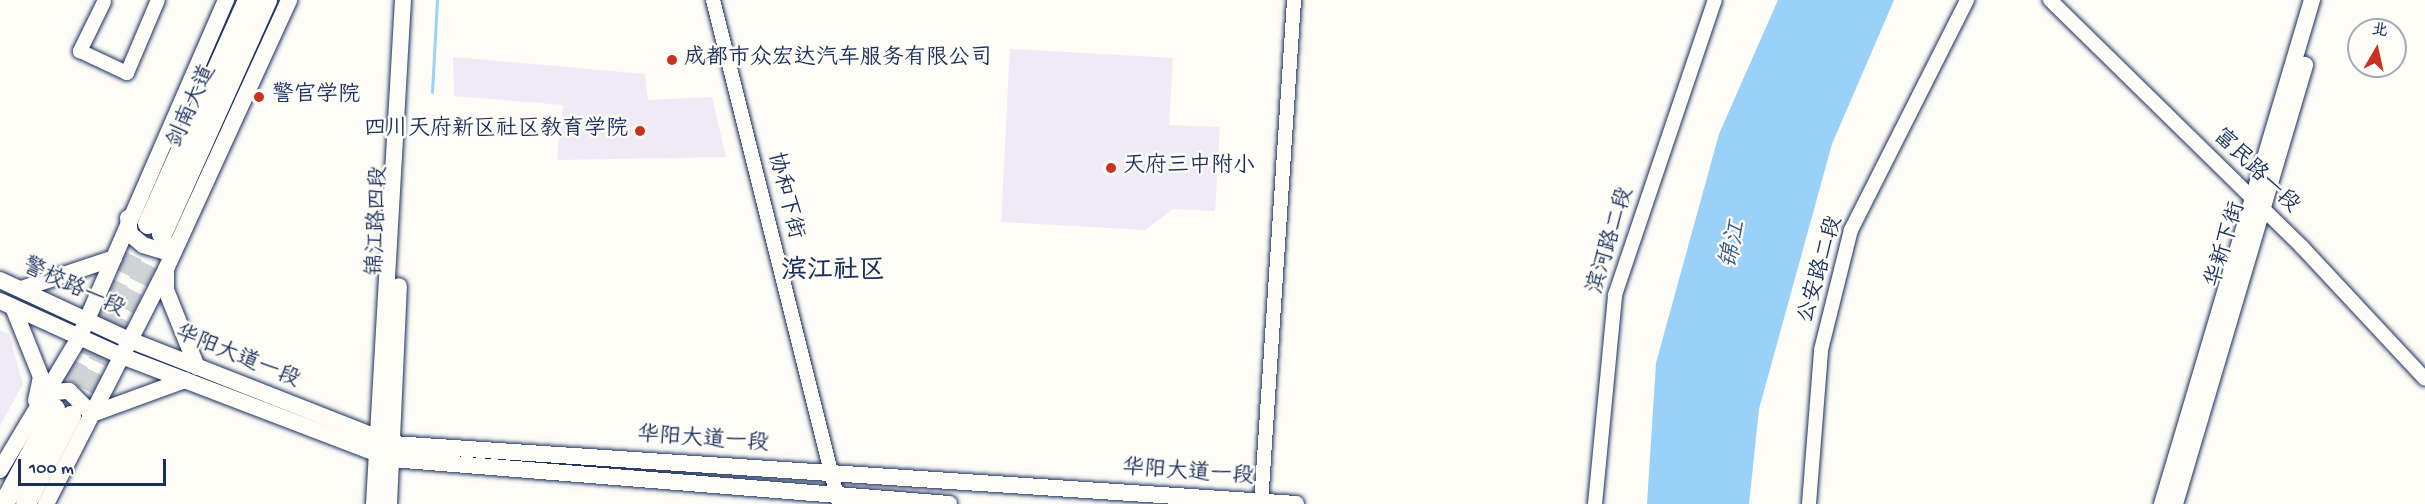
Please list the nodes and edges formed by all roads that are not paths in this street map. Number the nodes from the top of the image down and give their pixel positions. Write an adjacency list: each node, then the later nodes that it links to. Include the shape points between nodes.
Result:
1 (158, 0): 15 (street, via 127,73 80,51)
2 (226, 0): 17 (main road)
3 (248, 0): 18 (highway, 剑南大道)
4 (267, 0): 18 (highway, 剑南大道)
5 (289, 0): 18 (main road)
6 (403, 0): 33 (main road, 锦江路四段)
7 (411, 0): 33 (main road, 锦江路四段)
8 (713, 0): 35 (street, 协和下街)
9 (1294, 0): 37 (street)
10 (1715, 0): 45 (street, 滨河路二段, via 1615,295)
11 (1967, 0): 46 (street, 公安路二段, via 1851,230 1821,350)
12 (2050, 0): 16 (street, 富民路一段)
13 (2313, 0): 16 (main road)
14 (2324, 0): 16 (main road, 华新下街)
15 (103, 1)
16 (2257, 204): 29 (street, 富民路一段); 47 (main road); 48 (main road, 华新下街)
17 (128, 218): 18 (main road, via 130,234 143,245 163,252); 19 (main road)
18 (162, 234): 20 (main road)
19 (114, 258): 22 (main road); 24 (main road)
20 (166, 269): 26 (main road); 28 (main road, via 166,290)
21 (0, 280): 22 (main road, 警校路一段)
22 (20, 289): 24 (main road, 警校路一段)
23 (7, 304): 25 (main road, 警校路一段); 31 (main road)
24 (88, 319): 25 (main road); 26 (main road, 警校路一段)
25 (79, 338): 27 (main road, 警校路一段); 31 (main road)
26 (127, 339): 27 (main road); 28 (main road, 华阳大道一段)
27 (119, 355): 30 (main road, 华阳大道一段); 32 (main road)
28 (197, 367): 33 (main road, 华阳大道一段)
29 (2425, 379)
30 (185, 380): 32 (main road); 33 (main road, 华阳大道一段)
31 (51, 405): 32 (main road, via 69,391); 34 (main road); 38 (highway); 39 (highway)
32 (92, 414): 40 (main road)
33 (386, 450): 35 (main road, 华阳大道一段); 36 (main road, 华阳大道一段); 41 (main road); 42 (main road)
34 (0, 470)
35 (832, 472): 36 (street, 协和下街); 37 (main road, 华阳大道一段)
36 (838, 500): 43 (main road, 华阳大道一段)
37 (1261, 503): 44 (main road, 华阳大道一段)
38 (4, 504)
39 (26, 504)
40 (46, 504)
41 (374, 504)
42 (389, 504)
43 (949, 504)
44 (1296, 504)
45 (1595, 504)
46 (1809, 504)
47 (2162, 504)
48 (2175, 504)

